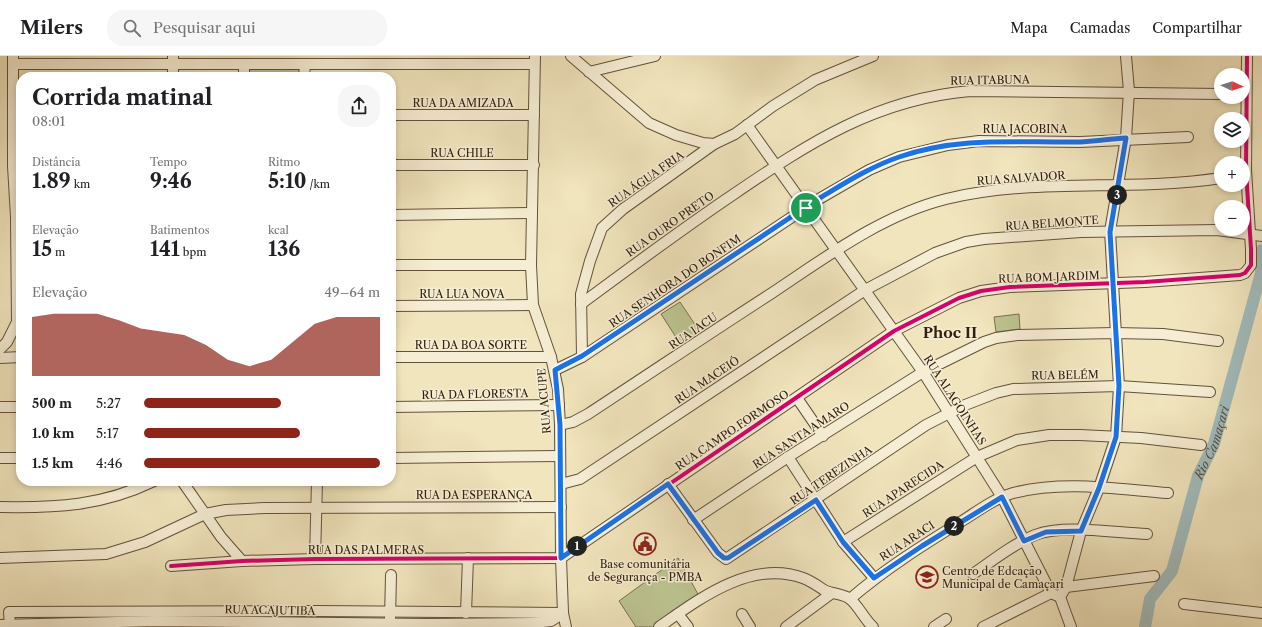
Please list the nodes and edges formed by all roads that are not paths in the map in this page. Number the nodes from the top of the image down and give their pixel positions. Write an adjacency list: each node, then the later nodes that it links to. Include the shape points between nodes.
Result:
1 (571, 56): 15 (street)
2 (655, 56): 15 (street)
3 (873, 56): 22 (street, RUA ÁGUA FRIA, via 816,80 772,106)
4 (1126, 56): 16 (street)
5 (1247, 56): 11 (street, RUA BOM JARDIM)
6 (13, 60): 7 (street); 18 (street)
7 (173, 60): 10 (street); 12 (street)
8 (535, 60): 9 (street); 21 (street, RUA ACUPE)
9 (298, 62): 10 (street); 14 (street)
10 (244, 64): 13 (street)
11 (1246, 68)
12 (173, 72)
13 (244, 72)
14 (302, 72)
15 (589, 72): 25 (street, via 649,123 676,135)
16 (1129, 91): 17 (street, RUA ITABUNA); 24 (street); 29 (street, RUA ITABUNA, via 988,91 937,94 904,103 850,124 812,143)
17 (1214, 94)
18 (16, 101)
19 (1245, 104): 26 (street, RUA BOM JARDIM)
20 (396, 115): 21 (street, RUA DA AMIZADA)
21 (534, 115): 28 (street, RUA ACUPE)
22 (747, 125): 25 (street, RUA ÁGUA FRIA); 29 (street, RUA ALAGOINHAS)
23 (1188, 136): 24 (street, RUA JACOBINA)
24 (1126, 138): 31 (street); 33 (street, RUA JACOBINA, via 1080,142 978,141 928,149 899,157 869,170)
25 (714, 144): 43 (street, RUA ÁGUA FRIA, via 607,221 594,247)
26 (1245, 156)
27 (396, 165): 28 (street, RUA CHILE)
28 (534, 165): 34 (street, RUA ACUPE)
29 (776, 166): 33 (street, RUA ALAGOINHAS); 43 (street, RUA OURO PRETO, via 681,230)
30 (1214, 179): 31 (street, RUA SALVADOR, via 1186,183)
31 (1119, 185): 36 (street); 38 (street, RUA SALVADOR, via 1001,190 946,199 901,214)
32 (1248, 192): 37 (street, RUA BOM JARDIM)
33 (806, 208): 38 (street, RUA ALAGOINHAS); 51 (street, RUA SENHORA DO BONFIM)
34 (532, 213): 35 (street); 40 (street, RUA ACUPE)
35 (396, 215)
36 (1110, 232): 37 (street, RUA BELMONTE, via 1217,230); 41 (street); 42 (street, RUA BELMONTE, via 1033,235 966,242 935,253)
37 (1257, 235): 41 (street, RUA BOM JARDIM, via 1251,265 1240,275 1212,279)
38 (836, 250): 42 (street, RUA ALAGOINHAS); 66 (street, RUA IACU, via 588,414)
39 (396, 265): 40 (street)
40 (531, 265): 44 (street, RUA ACUPE)
41 (1112, 284): 47 (street, RUA BOM JARDIM, via 1021,286 981,291 949,302); 48 (street)
42 (865, 290): 47 (street, RUA ALAGOINHAS); 76 (street, RUA MACEIÓ, via 580,479)
43 (581, 304): 51 (street, RUA ÁGUA FRIA)
44 (533, 305): 45 (street, RUA LUA NOVA); 54 (street, RUA ACUPE)
45 (396, 306)
46 (16, 327): 50 (street)
47 (894, 331): 57 (street, RUA ALAGOINHAS); 60 (street, RUA CAMPO FORMOSO)
48 (1115, 333): 49 (street, RUA SANTA AMARO, via 1163,334); 57 (street, RUA SANTA AMARO, via 1029,334 996,338); 58 (street)
49 (1218, 341)
50 (0, 349)
51 (582, 356): 56 (street, RUA SENHORA DO BONFIM)
52 (16, 357): 55 (street)
53 (396, 357): 54 (street, RUA DA BOA SORTE)
54 (551, 357): 56 (street, RUA ACUPE)
55 (0, 358)
56 (555, 370): 61 (street, RUA ACUPE)
57 (923, 372): 65 (street, RUA ALAGOINHAS); 67 (street, RUA SANTA AMARO)
58 (1119, 386): 59 (street, RUA BELÉM); 65 (street, RUA BELÉM, via 1013,389 996,392); 68 (street)
59 (1210, 392)
60 (797, 398): 67 (street); 77 (street, RUA CAMPO FORMOSO)
61 (559, 405): 63 (street, RUA DA FLORESTA); 66 (street, RUA ACUPE)
62 (16, 407): 64 (street)
63 (396, 407)
64 (0, 408)
65 (949, 412): 71 (street, RUA ALAGOINHAS); 84 (street, RUA TEREZINHA)
66 (560, 425): 70 (street, RUA ACUPE)
67 (823, 436): 72 (street, RUA SANTA AMARO)
68 (1116, 437): 69 (street, RUA APARECIDA); 71 (street, RUA APARECIDA, via 1033,436); 81 (street)
69 (1201, 445)
70 (560, 456): 75 (street); 76 (street, RUA ACUPE)
71 (977, 456): 83 (street, RUA ALAGOINHAS); 93 (street, RUA APARECIDA)
72 (788, 457): 84 (street); 89 (street, RUA SANTA AMARO)
73 (0, 458): 74 (street)
74 (16, 458)
75 (396, 458)
76 (561, 484): 86 (street, RUA ACUPE)
77 (668, 484): 89 (street); 96 (street, RUA CAMPO FORMOSO)
78 (143, 486): 85 (street, via 126,494 92,503)
79 (185, 486): 88 (street)
80 (317, 486): 87 (street)
81 (1099, 488): 82 (street, RUA ARACI); 83 (street, RUA ARACI, via 1050,487); 90 (street)
82 (1168, 493)
83 (1002, 497): 92 (street, RUA ALAGOINHAS); 103 (street, RUA ARACI)
84 (816, 500): 89 (street, RUA TEREZINHA, via 727,558 720,556); 93 (street)
85 (0, 507)
86 (560, 507): 87 (street, RUA DA ESPERANÇA); 96 (street, RUA ACUPE)
87 (316, 508): 88 (street, RUA DA ESPERANÇA, via 244,508); 97 (street)
88 (205, 514): 94 (street, RUA DA ESPERANÇA, via 145,542 106,554); 98 (street)
89 (694, 520)
90 (1081, 531): 91 (street); 92 (street, via 1046,532); 104 (street)
91 (1147, 534)
92 (1024, 541): 100 (street); 106 (street, RUA ALAGOINHAS)
93 (843, 542): 103 (street)
94 (0, 558)
95 (468, 558): 96 (street, RUA DAS PALMERAS); 97 (street, RUA DAS PALMERAS); 112 (street)
96 (561, 558): 113 (street, RUA ACUPE)
97 (315, 559): 98 (street, RUA DAS PALMERAS)
98 (242, 561): 99 (street, RUA DAS PALMERAS)
99 (171, 566)
100 (973, 574)
101 (391, 575): 111 (street)
102 (1154, 576): 104 (street)
103 (874, 578): 107 (street, RUA ARACI)
104 (1066, 587): 106 (street)
105 (832, 594): 107 (street); 115 (street, via 800,577 783,574 755,575 717,590); 139 (street)
106 (1056, 595): 141 (street); 142 (street, RUA ALAGOINHAS)
107 (850, 598): 134 (street)
108 (1184, 604): 114 (street)
109 (284, 611): 111 (street); 118 (street); 124 (street, via 271,619)
110 (4, 612): 117 (street); 131 (street)
111 (390, 613): 112 (street); 120 (street)
112 (466, 613): 113 (street)
113 (563, 613): 130 (street, RUA ACAJUTIBA, via 551,621); 135 (street, RUA ACUPE)
114 (1262, 613)
115 (678, 614): 136 (street); 137 (street)
116 (742, 614): 138 (street)
117 (130, 616): 118 (street, RUA ACAJUTIBA); 121 (street, RUA ACAJUTIBA)
118 (151, 616): 122 (street, RUA ACAJUTIBA)
119 (946, 619): 140 (street)
120 (390, 623): 128 (street, RUA ACAJUTIBA); 133 (street, RUA ACAJUTIBA)
121 (116, 624): 125 (street, RUA ACAJUTIBA)
122 (196, 624): 123 (street, RUA ACAJUTIBA)
123 (236, 624): 124 (street, RUA ACAJUTIBA)
124 (270, 624): 126 (street, RUA ACAJUTIBA)
125 (78, 625): 132 (street, RUA ACAJUTIBA)
126 (306, 625): 127 (street, RUA ACAJUTIBA)
127 (343, 625): 128 (street, RUA ACAJUTIBA)
128 (376, 625)
129 (485, 625): 130 (street, RUA ACAJUTIBA); 133 (street, RUA ACAJUTIBA)
130 (536, 625)
131 (4, 626): 132 (street, RUA ACAJUTIBA)
132 (40, 626)
133 (427, 626)
134 (868, 626)
135 (566, 627)
136 (659, 627)
137 (688, 627)
138 (750, 627)
139 (786, 627)
140 (934, 627)
141 (983, 627)
142 (1071, 627)

